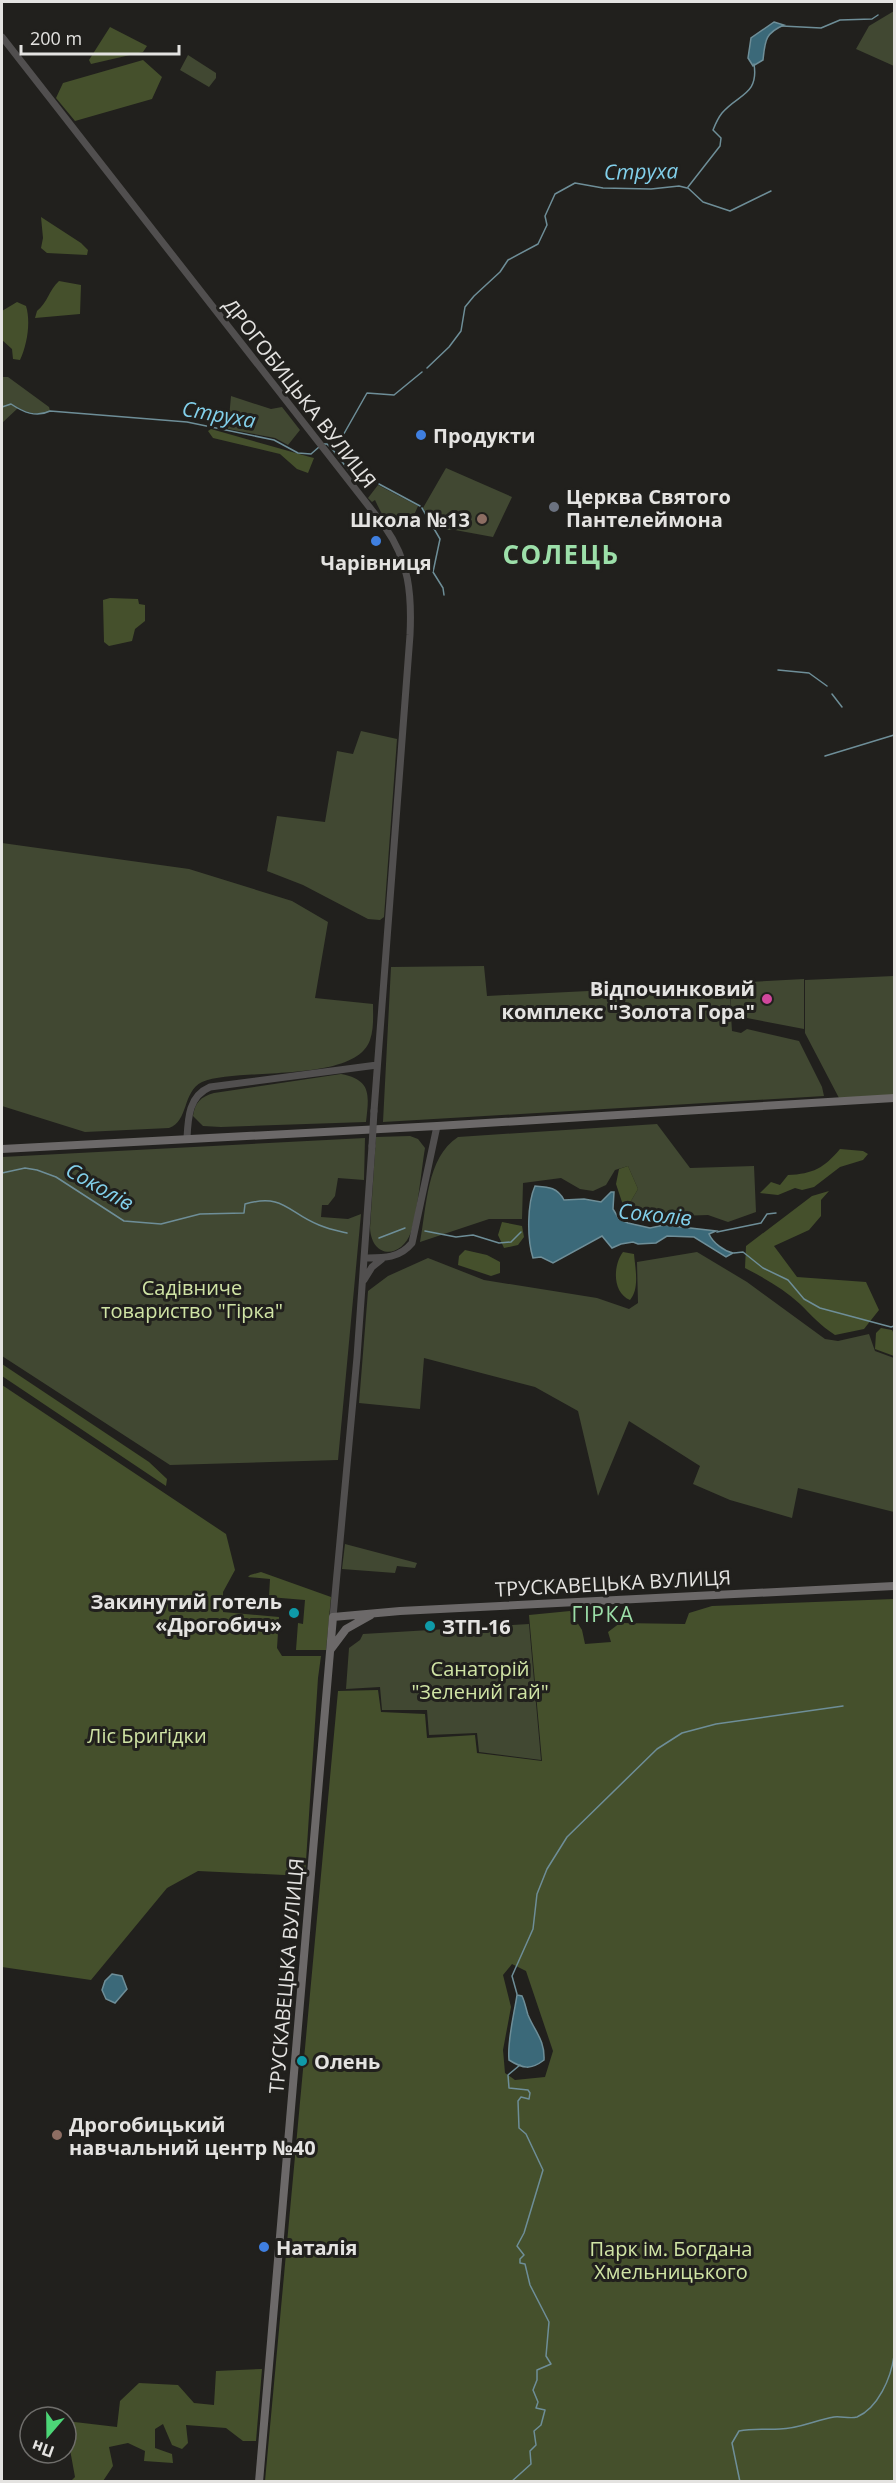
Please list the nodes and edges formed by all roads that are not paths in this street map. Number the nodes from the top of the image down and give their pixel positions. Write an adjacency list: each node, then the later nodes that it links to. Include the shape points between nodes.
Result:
1 (2, 37): 2 (street, ДРОГОБИЦЬКА ВУЛИЦЯ, via 393,539 402,556 411,619)
2 (377, 1065): 5 (street, via 210,1087 200,1091 193,1101); 6 (street, ДРОГОБИЦЬКА ВУЛИЦЯ, bridge)
3 (894, 1098): 4 (main road)
4 (437, 1126): 5 (main road); 9 (street, via 412,1243 403,1253)
5 (187, 1138): 7 (main road)
6 (372, 1146): 8 (street, ТРУСКАВЕЦЬКА ВУЛИЦЯ)
7 (2, 1149)
8 (364, 1258): 9 (street); 10 (street, ТРУСКАВЕЦЬКА ВУЛИЦЯ)
9 (384, 1258): 10 (street, via 372,1267)
10 (362, 1288): 13 (street, ТРУСКАВЕЦЬКА ВУЛИЦЯ)
11 (894, 1587): 12 (main road, ТРУСКАВЕЦЬКА ВУЛИЦЯ)
12 (378, 1612): 13 (main road, ТРУСКАВЕЦЬКА ВУЛИЦЯ); 14 (main road, via 346,1629)
13 (333, 1617): 14 (main road, ТРУСКАВЕЦЬКА ВУЛИЦЯ)
14 (329, 1652): 15 (main road, ТРУСКАВЕЦЬКА ВУЛИЦЯ)
15 (259, 2481)

